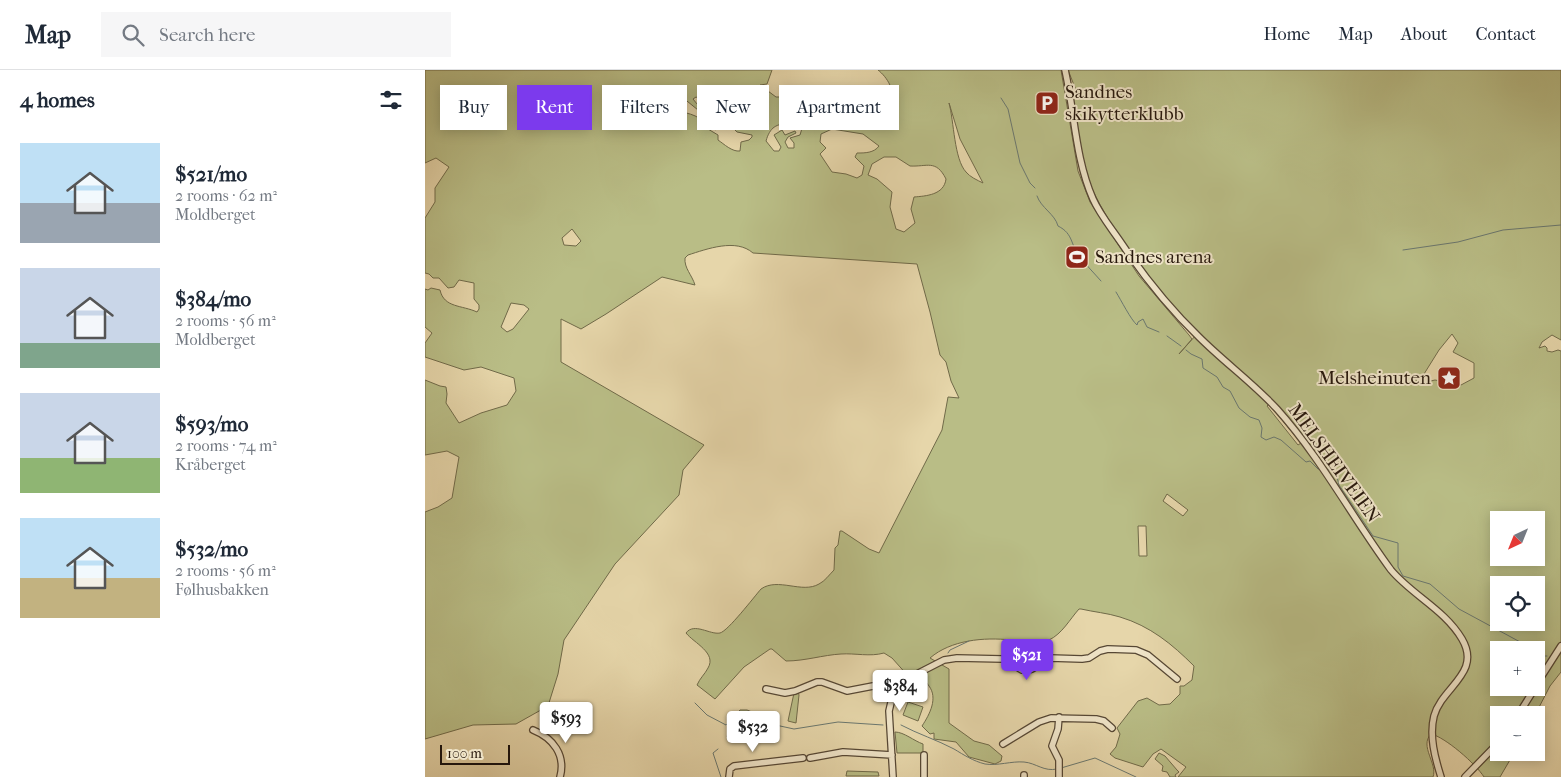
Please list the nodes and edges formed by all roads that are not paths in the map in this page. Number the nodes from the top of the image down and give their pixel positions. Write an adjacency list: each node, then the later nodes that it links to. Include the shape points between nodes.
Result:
1 (1065, 70): 19 (street, MELSHEIVEIEN, via 1081,166 1090,192 1143,274 1199,337 1272,404 1298,435 1391,570 1446,620 1465,645 1468,659 1465,671 1442,699 1433,722 1433,743)
2 (1561, 646): 3 (street)
3 (1545, 671)
4 (1177, 679): 6 (street, via 1142,651 1110,649 1085,659 1050,658 1027,670 1005,659 950,658 907,679)
5 (766, 689): 6 (street, via 785,693 822,682 847,691 873,686)
6 (893, 694): 12 (street, via 889,706)
7 (1059, 717): 8 (street, via 1096,719); 10 (street, via 1039,722); 18 (street, via 1052,746 1059,760)
8 (1112, 728)
9 (533, 730): 14 (street, via 550,739 558,749 562,763)
10 (1003, 744)
11 (1490, 751): 20 (street)
12 (892, 755): 15 (street, via 843,752 734,766); 16 (street)
13 (925, 755): 17 (street)
14 (560, 777)
15 (729, 777)
16 (893, 777)
17 (924, 777)
18 (1059, 777)
19 (1441, 777)
20 (1465, 777)

